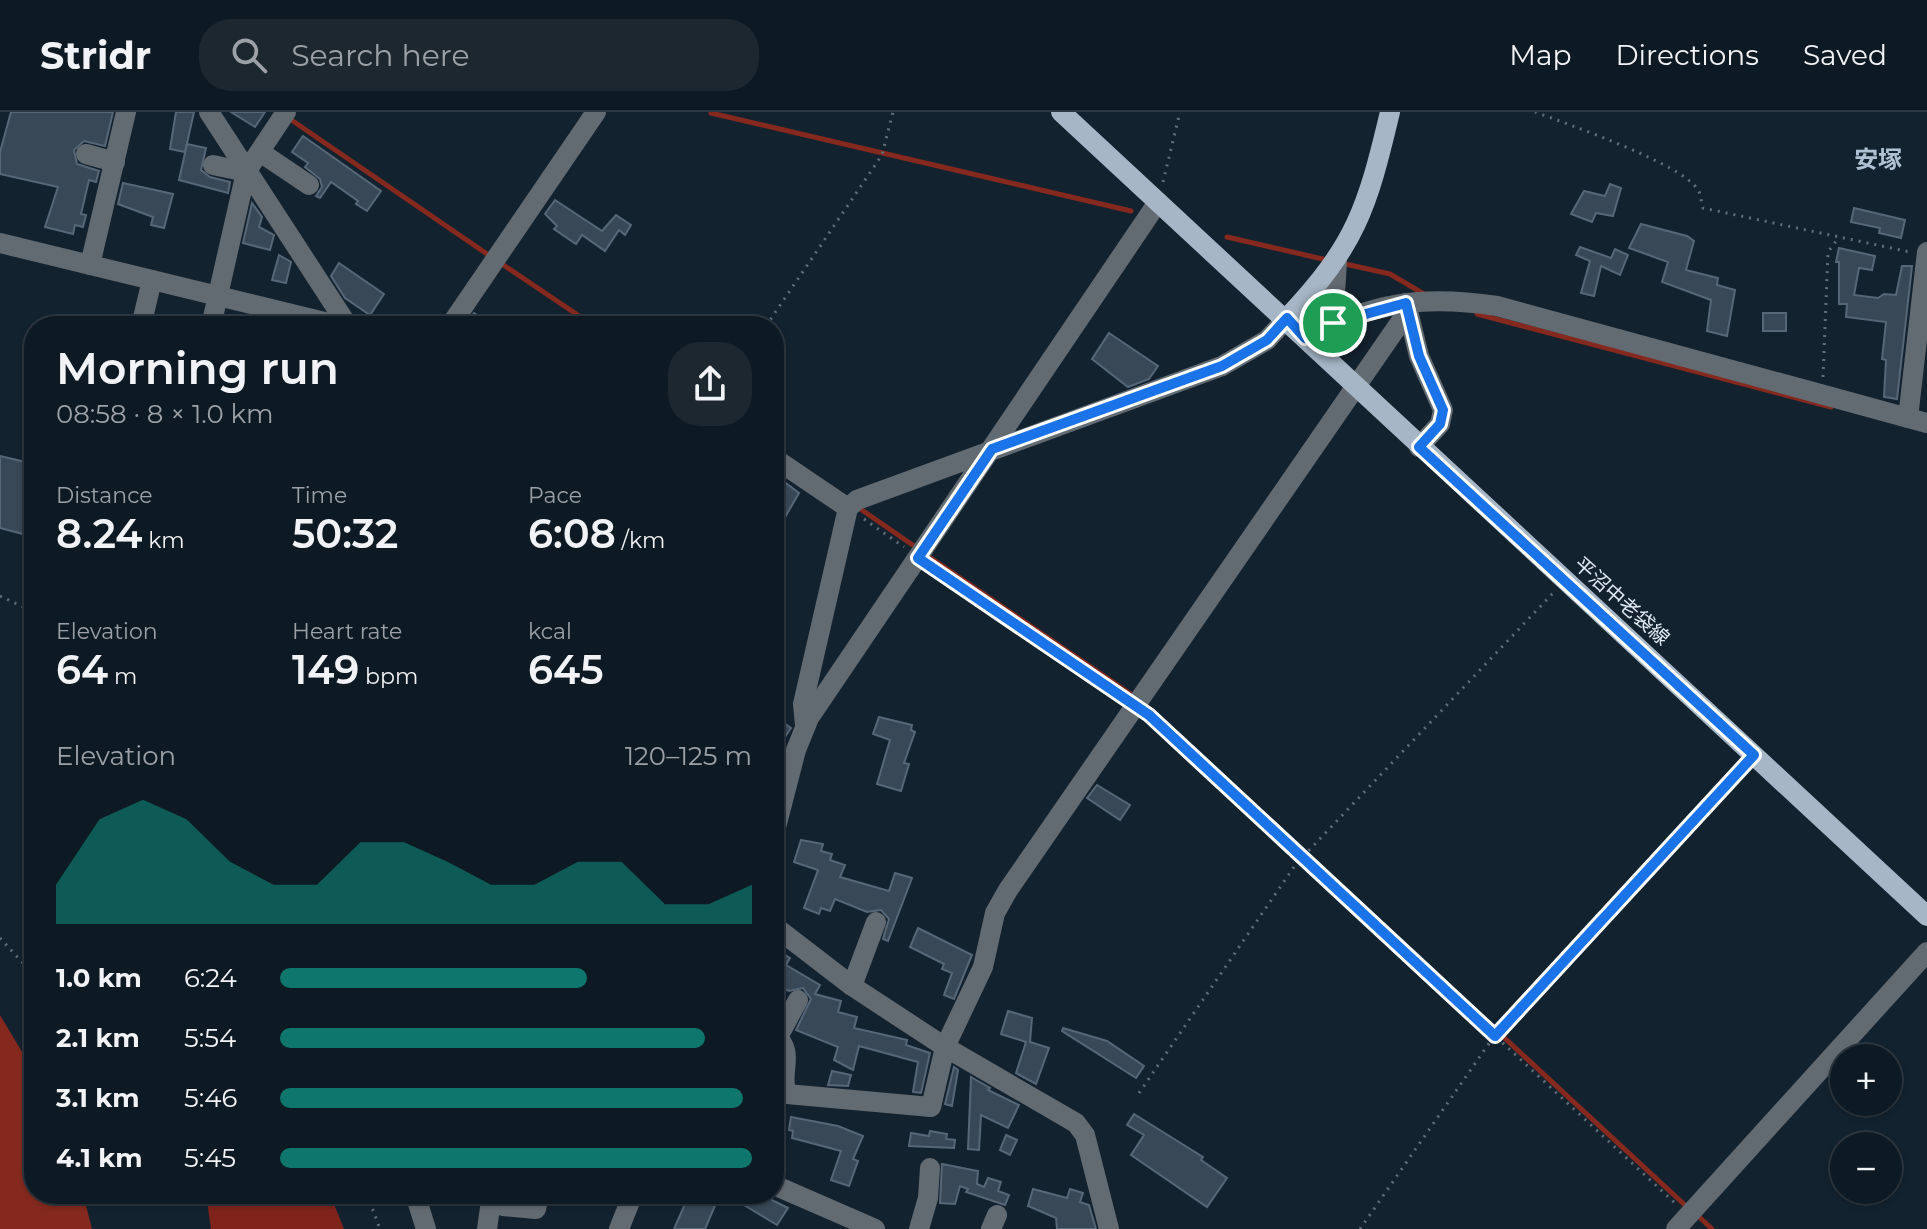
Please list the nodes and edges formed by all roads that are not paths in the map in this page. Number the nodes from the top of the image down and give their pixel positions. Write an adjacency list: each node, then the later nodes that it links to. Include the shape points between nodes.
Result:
1 (126, 112): 9 (street)
2 (209, 112): 11 (street)
3 (286, 112): 7 (street)
4 (596, 112): 25 (street)
5 (1061, 112): 13 (main road, 平沼中老袋線)
6 (1390, 112): 16 (main road, via 1375,175)
7 (260, 152): 11 (street); 12 (street)
8 (86, 154): 9 (street)
9 (115, 162): 17 (street)
10 (213, 165): 11 (street)
11 (246, 172): 19 (street); 24 (street)
12 (309, 185)
13 (1158, 202): 26 (main road, 平沼中老袋線); 32 (street)
14 (0, 243): 17 (street)
15 (1926, 253): 30 (street)
16 (1337, 262): 26 (main road); 27 (street)
17 (90, 265): 18 (street)
18 (152, 280): 19 (street); 21 (street)
19 (218, 297): 22 (street); 23 (street)
20 (1407, 307): 27 (street); 29 (street); 30 (street, via 1444,298 1497,306); 31 (street, via 1419,356 1443,410 1440,424)
21 (143, 316)
22 (213, 316)
23 (297, 316)
24 (341, 316)
25 (457, 316)
26 (1287, 318): 28 (main road, 平沼中老袋線); 32 (street, via 1256,347 1222,366)
27 (1333, 323): 28 (street)
28 (1305, 338): 29 (main road, 平沼中老袋線)
29 (1355, 385): 31 (main road, 平沼中老袋線); 45 (street, via 995,913 983,967)
30 (1918, 420)
31 (1419, 447): 37 (main road, 平沼中老袋線)
32 (992, 449): 34 (street); 35 (street)
33 (784, 465): 34 (street)
34 (848, 508): 35 (street, via 803,704)
35 (805, 725): 36 (street)
36 (784, 800)
37 (1927, 916)
38 (876, 922): 41 (street)
39 (784, 934): 41 (street)
40 (1927, 952): 55 (street)
41 (852, 986): 45 (street)
42 (798, 1000): 43 (street)
43 (784, 1022)
44 (784, 1044): 46 (street, via 789,1061)
45 (945, 1047): 47 (street, via 931,1107 787,1094); 61 (street, via 1076,1123 1085,1135)
46 (784, 1080)
47 (784, 1086)
48 (930, 1168): 60 (street)
49 (784, 1189): 59 (street)
50 (418, 1204): 56 (street)
51 (494, 1204): 57 (street)
52 (512, 1204): 53 (street, via 530,1211)
53 (537, 1204)
54 (629, 1204): 58 (street)
55 (1681, 1221)
56 (426, 1229)
57 (487, 1229)
58 (619, 1229)
59 (875, 1229)
60 (919, 1229)
61 (1109, 1229)

